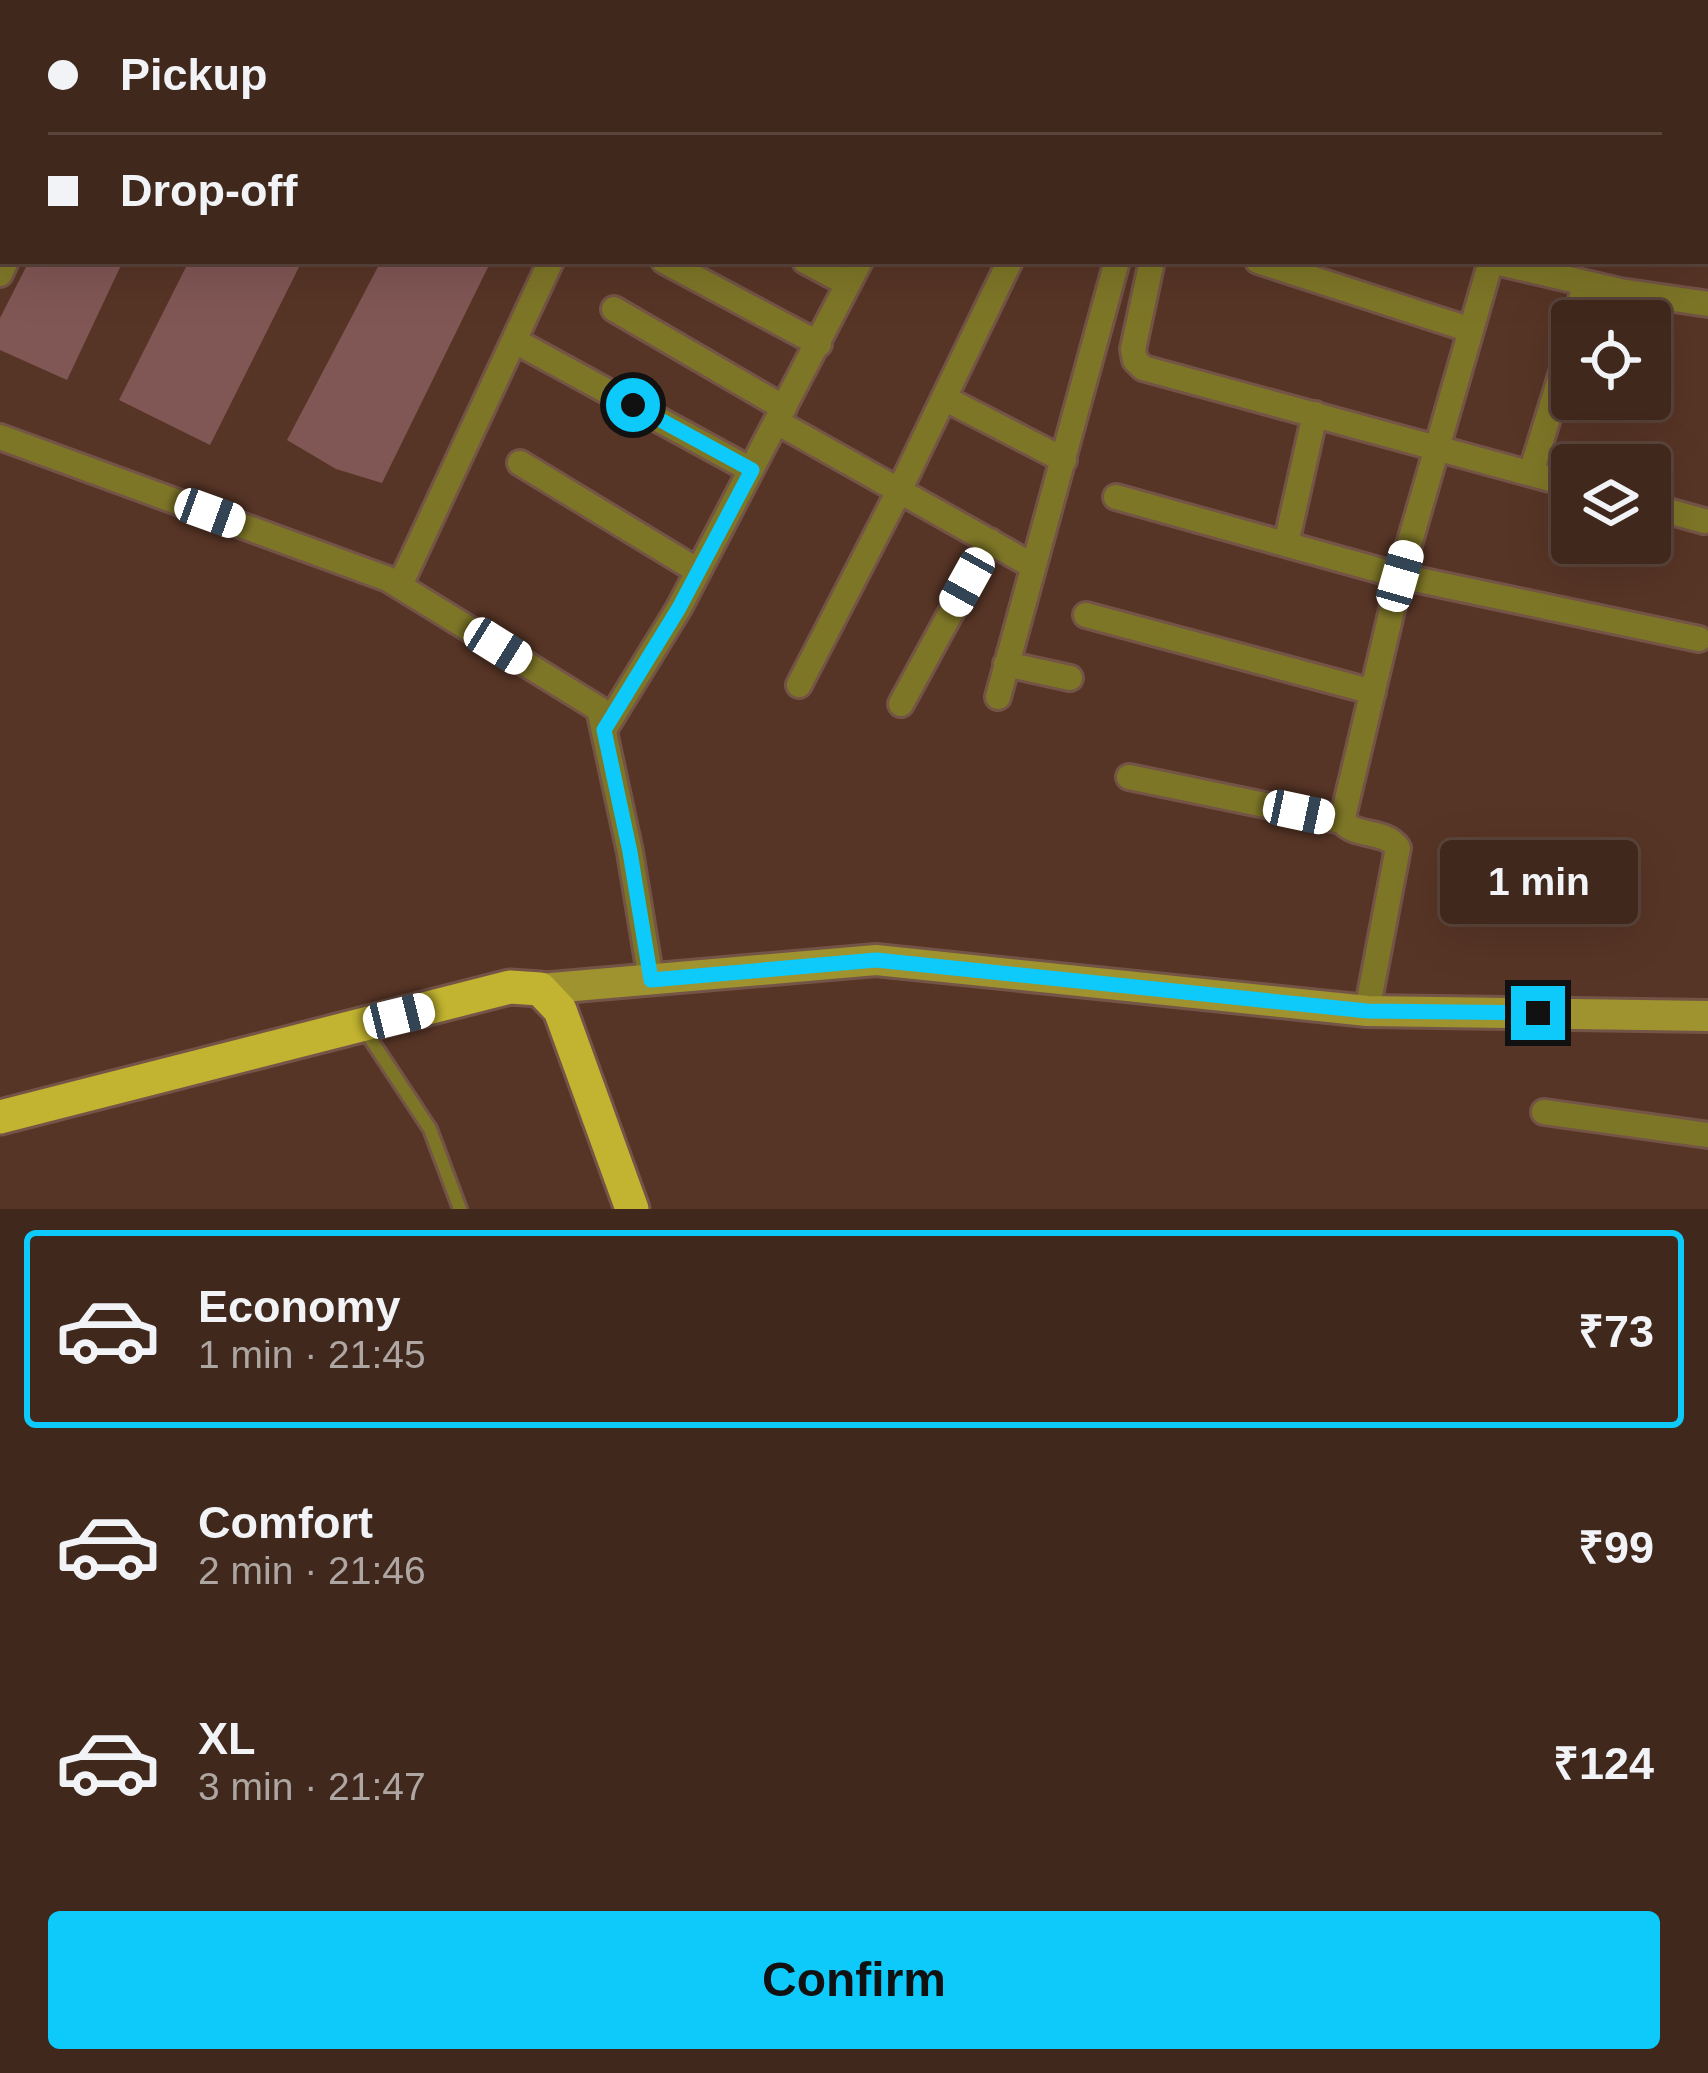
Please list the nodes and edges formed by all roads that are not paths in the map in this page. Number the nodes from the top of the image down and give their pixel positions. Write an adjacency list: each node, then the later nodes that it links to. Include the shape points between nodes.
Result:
1 (550, 264): 17 (street)
2 (670, 264): 18 (street)
3 (811, 264): 12 (street)
4 (858, 264): 12 (street)
5 (1009, 264): 19 (street)
6 (1115, 264): 25 (street, via 1098,289)
7 (1151, 264): 21 (street, via 1132,349 1143,368)
8 (1267, 264): 16 (street)
9 (1490, 264): 16 (street)
10 (1504, 264): 11 (street)
11 (1586, 283): 13 (street); 14 (street)
12 (848, 284): 18 (street)
13 (1582, 300)
14 (1708, 304)
15 (614, 309): 22 (street)
16 (1471, 330): 24 (street)
17 (515, 341): 27 (street); 39 (street)
18 (818, 344): 22 (street)
19 (944, 398): 25 (street); 30 (street)
20 (1551, 408): 28 (street)
21 (1315, 414): 24 (street); 35 (street)
22 (780, 415): 27 (street); 30 (street)
23 (0, 437): 39 (street)
24 (1436, 447): 28 (street); 38 (street)
25 (1064, 460): 36 (street)
26 (520, 463): 37 (street)
27 (752, 470): 37 (street)
28 (1531, 473): 29 (street)
29 (1551, 479)
30 (899, 490): 34 (street); 44 (street)
31 (1116, 497): 35 (street)
32 (1671, 512): 33 (street)
33 (1704, 521)
34 (990, 541): 36 (street); 47 (street)
35 (1286, 544): 38 (street)
36 (1033, 566): 42 (street)
37 (698, 571): 48 (street)
38 (1400, 576): 41 (street); 45 (street)
39 (400, 586): 48 (street, via 599,709)
40 (1086, 615): 45 (street)
41 (1700, 640)
42 (1006, 664): 43 (street); 46 (street)
43 (1070, 679)
44 (799, 685)
45 (1373, 692): 50 (street)
46 (998, 697)
47 (901, 704)
48 (604, 730): 51 (street)
49 (1129, 777): 50 (street)
50 (1342, 821): 53 (street, via 1398,848)
51 (651, 980): 52 (main road); 53 (main road, via 876,960)
52 (540, 989): 55 (highway, via 510,987); 60 (highway, via 560,1010)
53 (1367, 1011): 54 (main road)
54 (1708, 1016)
55 (362, 1025): 57 (highway); 59 (lane, via 430,1130)
56 (1544, 1112): 58 (street)
57 (0, 1117)
58 (1708, 1135)
59 (460, 1209)
60 (632, 1209)

